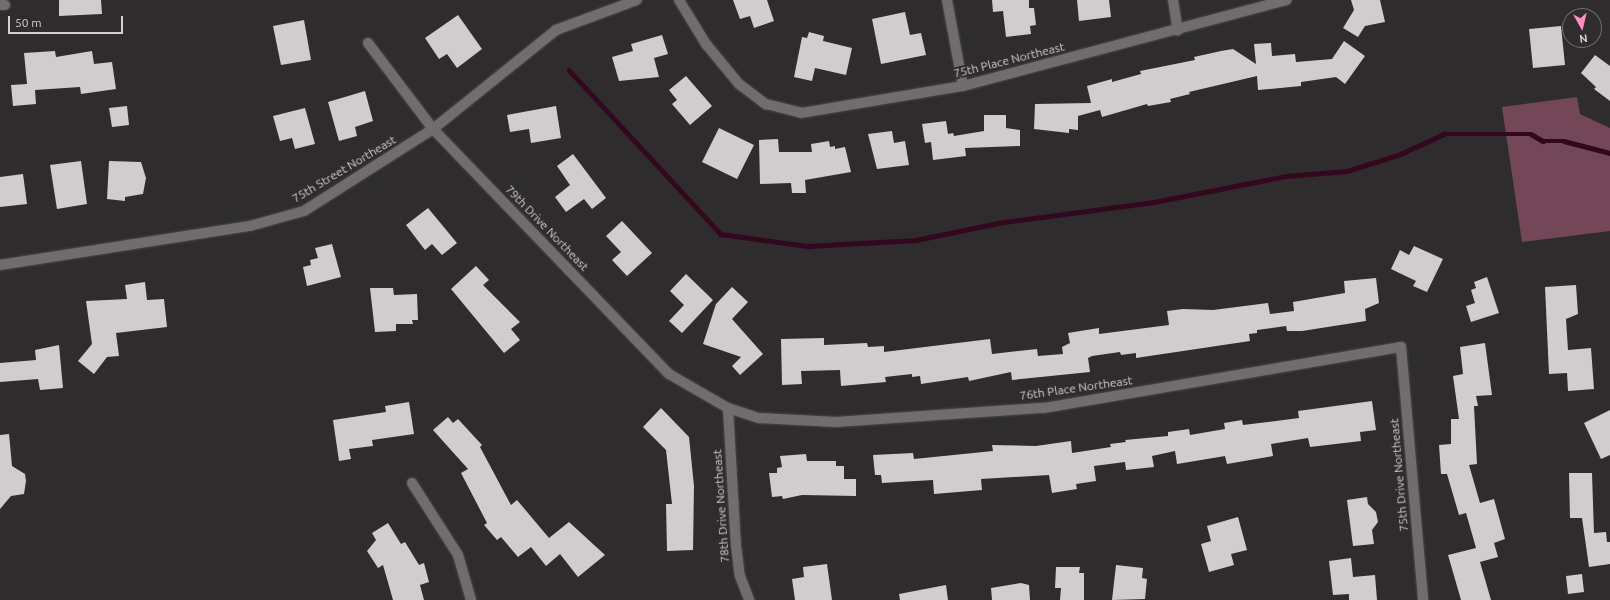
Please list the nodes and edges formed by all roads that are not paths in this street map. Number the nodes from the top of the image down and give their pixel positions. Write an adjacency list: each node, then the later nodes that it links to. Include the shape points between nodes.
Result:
1 (637, 0): 9 (street, 75th Street Northeast, via 556,30)
2 (679, 0): 8 (street, 75th Place Northeast, via 706,44 739,84 766,104 801,113)
3 (947, 0): 8 (street)
4 (1173, 0): 6 (street)
5 (1287, 0): 6 (street, 75th Place Northeast)
6 (1178, 31): 8 (street, 75th Place Northeast)
7 (368, 43): 9 (street, 79th Drive Northeast)
8 (963, 86)
9 (433, 129): 10 (street, 75th Street Northeast, via 304,211 250,226); 12 (street, 79th Drive Northeast, via 669,374)
10 (0, 265)
11 (1401, 347): 12 (street, 76th Place Northeast, via 1044,408 836,422 759,418); 16 (street, 75th Drive Northeast)
12 (728, 408): 15 (street, 78th Drive Northeast, via 736,545 740,576)
13 (412, 483): 14 (street, via 458,555)
14 (471, 600)
15 (749, 600)
16 (1423, 600)

